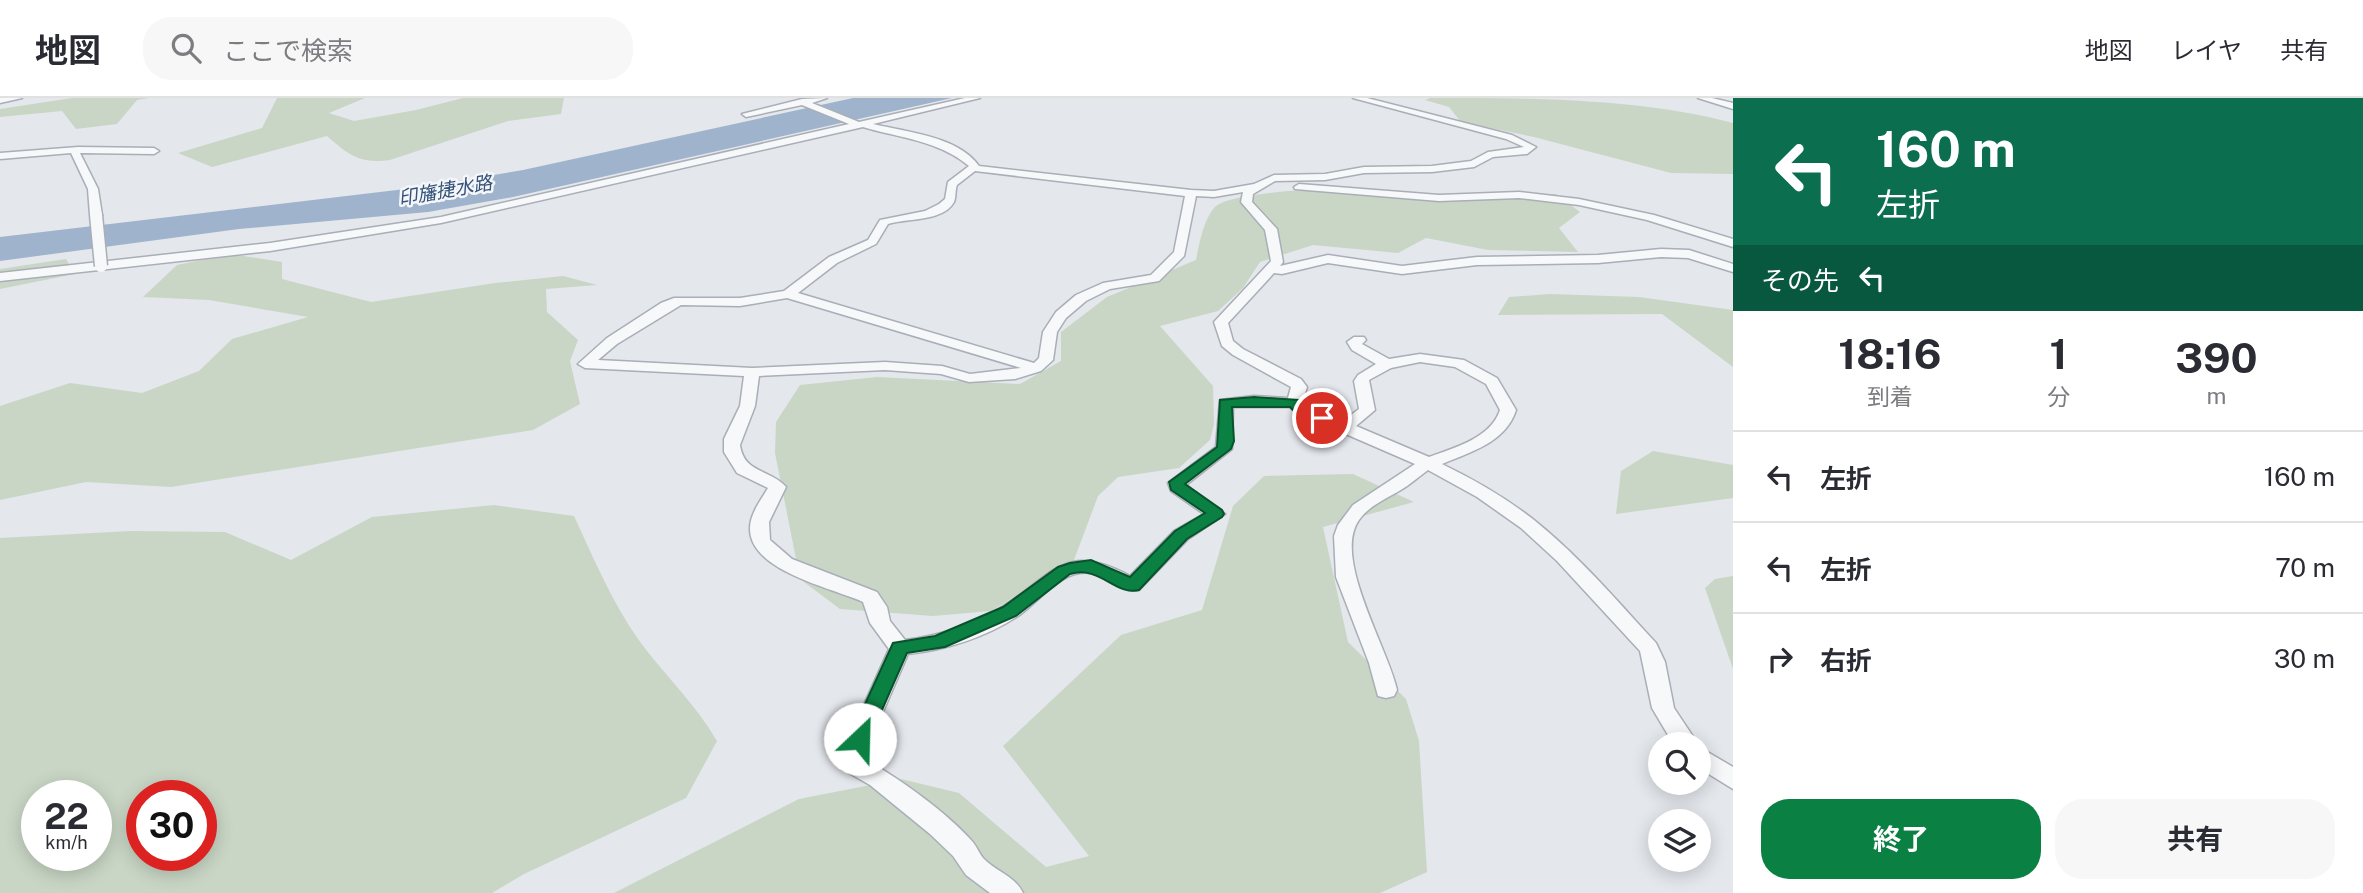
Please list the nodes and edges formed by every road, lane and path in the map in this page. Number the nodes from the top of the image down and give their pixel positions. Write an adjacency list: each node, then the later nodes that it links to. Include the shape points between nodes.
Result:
1 (18, 98): 6 (street)
2 (822, 98): 7 (street)
3 (976, 98): 10 (street)
4 (1357, 98): 15 (street, via 1509,136 1531,147 1524,152 1491,154 1474,164 1274,178)
5 (1702, 98): 8 (street)
6 (0, 100)
7 (805, 104): 9 (street); 10 (street)
8 (1733, 106)
9 (746, 114)
10 (858, 124): 14 (street, via 941,145 964,155); 21 (street, via 401,227 270,247)
11 (74, 150): 12 (street); 13 (street); 18 (street, bridge, via 97,203)
12 (154, 151)
13 (0, 156)
14 (973, 168): 16 (street); 22 (street, via 952,183 945,206 884,222 872,243 833,260)
15 (1258, 186): 16 (street, via 1214,194); 17 (street, via 1439,198 1519,195 1579,202); 20 (street, via 1248,193 1246,202 1271,229 1277,262)
16 (1191, 192): 25 (street, via 1180,253 1155,278 1107,286 1081,298 1050,332 1046,360)
17 (1733, 243)
18 (101, 266)
19 (1733, 268): 20 (street, via 1689,254 1661,253 1476,261 1402,270 1328,259)
20 (1273, 269): 27 (street, via 1221,321 1222,332 1238,352 1296,382)
21 (0, 277)
22 (788, 294): 25 (street); 26 (street, via 740,302 679,301 612,341 585,364)
23 (1359, 340): 24 (street, via 1354,342 1357,347)
24 (1387, 364): 28 (street, via 1362,380 1359,386 1367,410); 29 (street, via 1420,358 1460,363 1492,382 1508,410 1508,417 1484,439)
25 (1036, 368): 26 (street, via 1015,375 969,378 935,369 885,366)
26 (752, 372): 30 (street, via 746,410 731,441 744,470 777,486 759,528 765,548 788,565 870,597 880,622)
27 (1294, 403): 28 (street); 30 (street, via 1225,403 1224,449 1177,482 1216,514 1181,535 1132,585 1091,566 1064,570 1010,612 938,642)
28 (1344, 428): 29 (street)
29 (1430, 463): 31 (street, via 1365,502 1345,525 1342,550 1349,587); 32 (street, via 1519,518 1649,648 1657,665 1662,702)
30 (900, 648): 35 (street, via 850,762 940,827 975,867)
31 (1386, 690)
32 (1677, 732)
33 (1711, 764): 34 (street)
34 (1733, 779)
35 (1010, 893)

